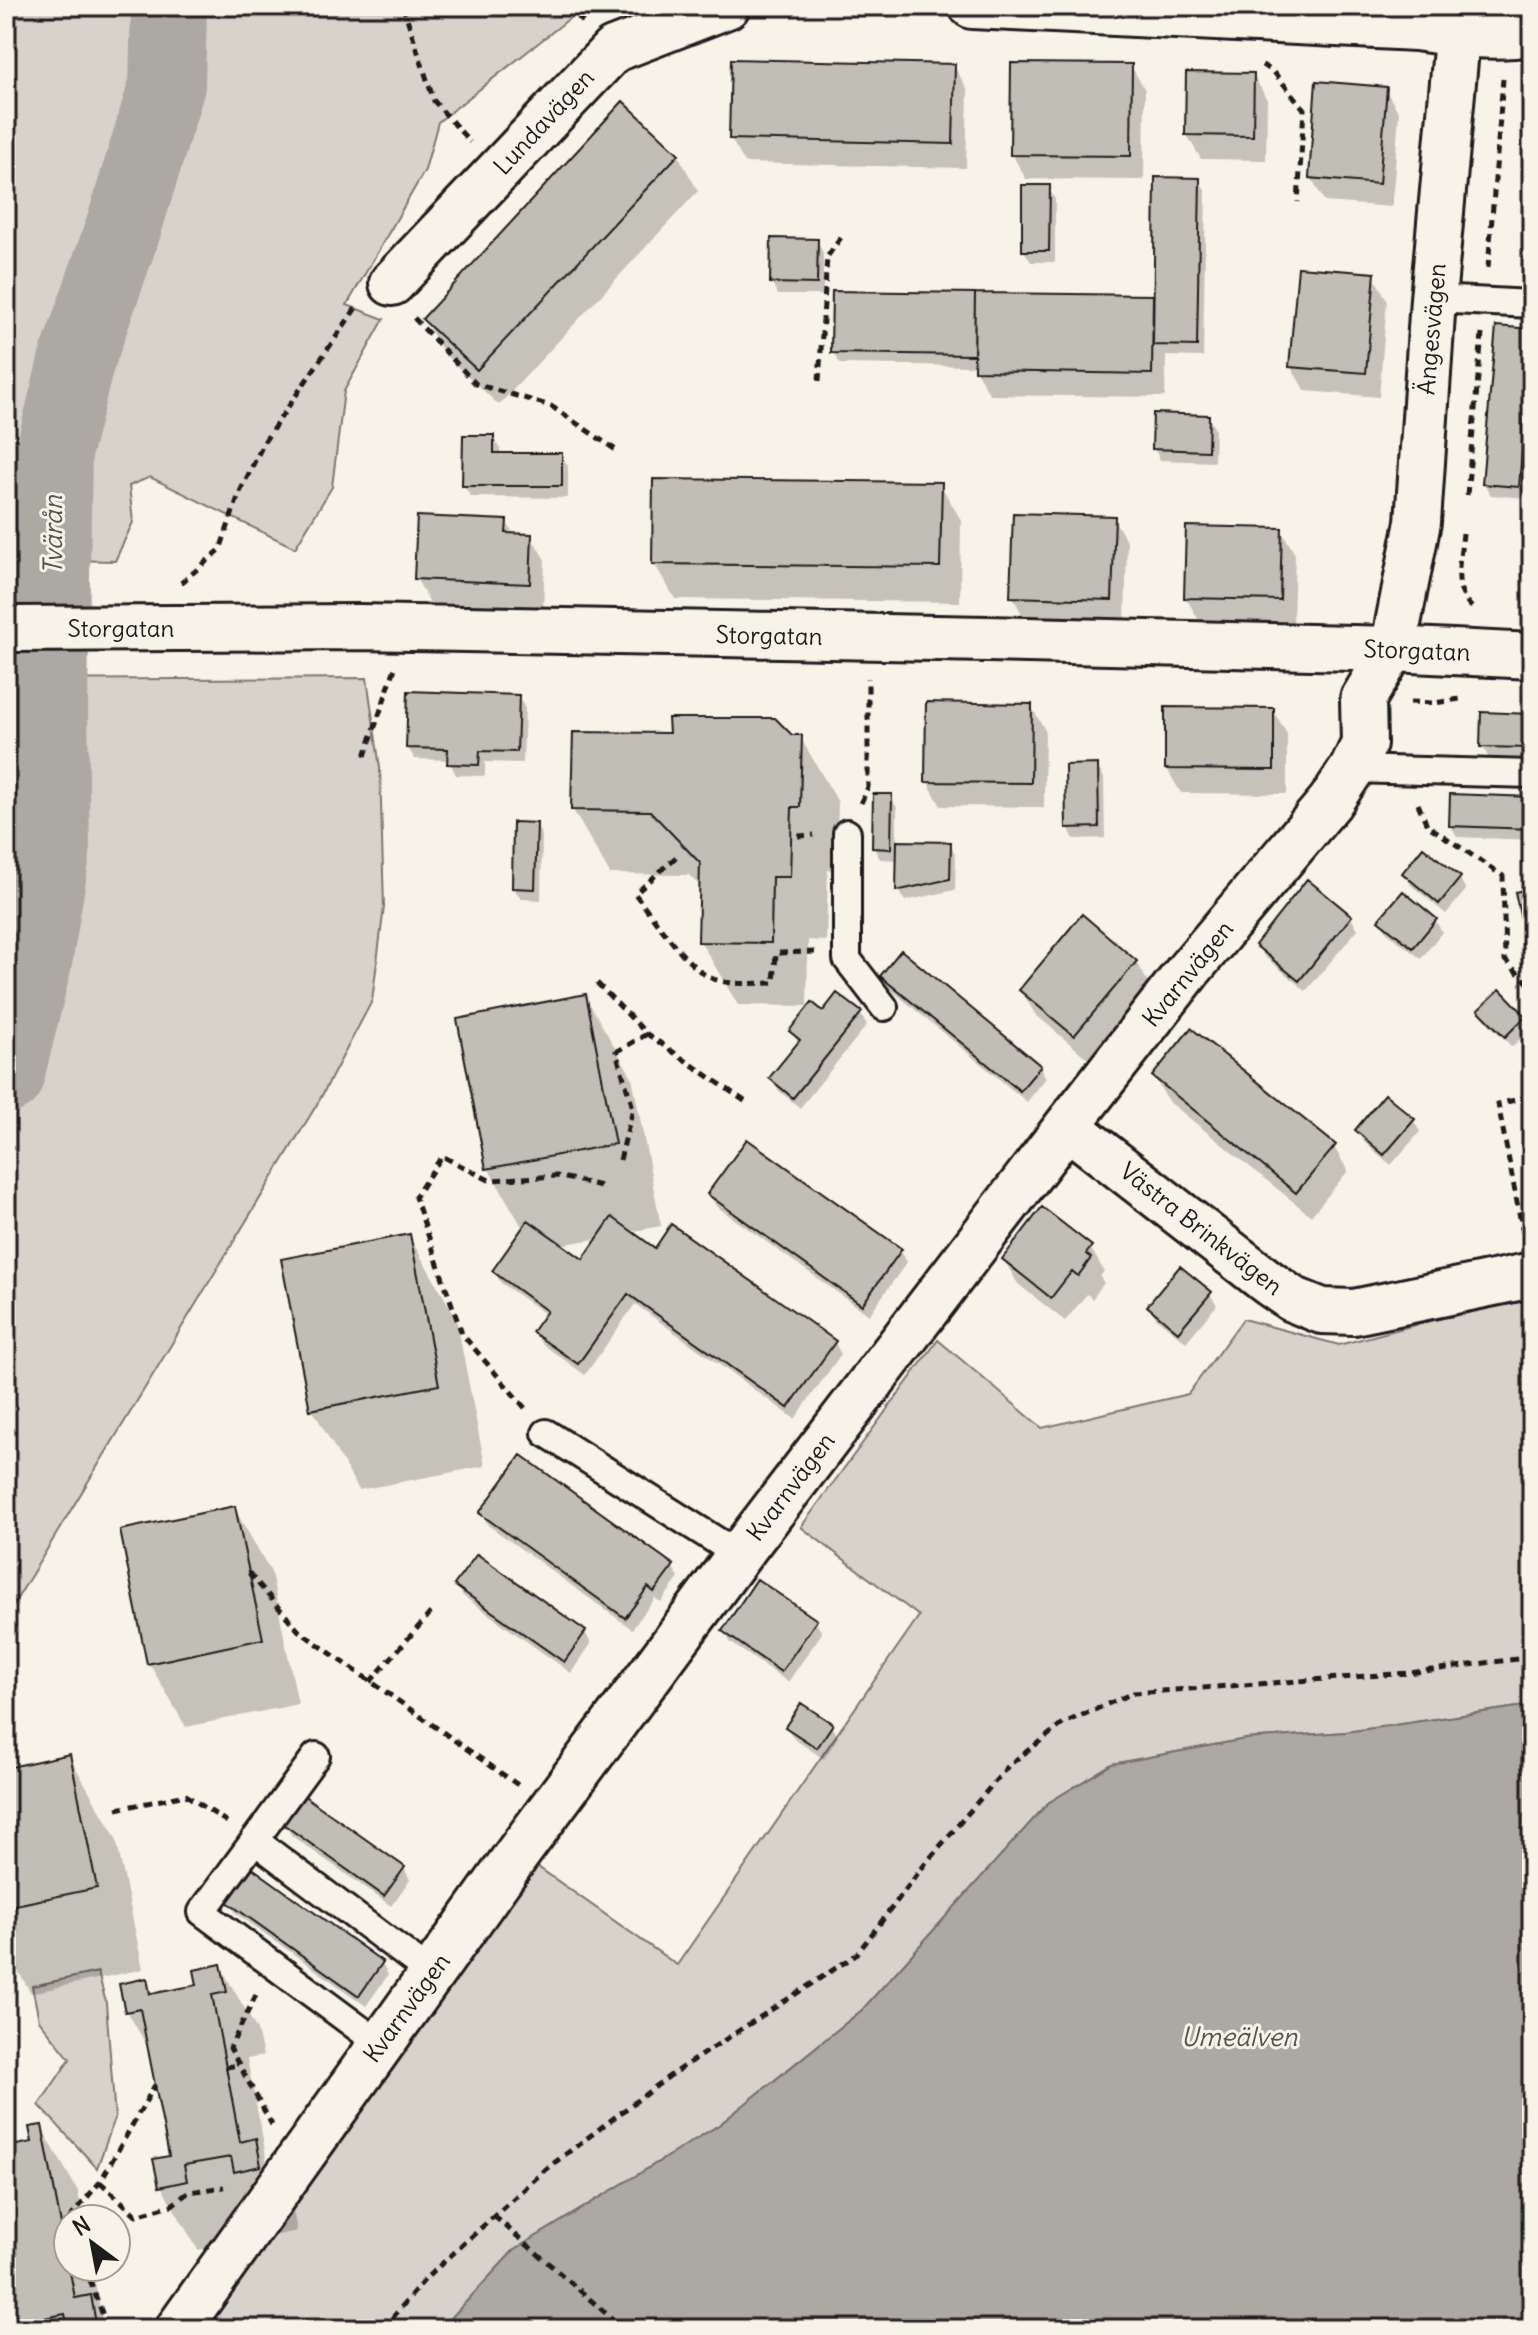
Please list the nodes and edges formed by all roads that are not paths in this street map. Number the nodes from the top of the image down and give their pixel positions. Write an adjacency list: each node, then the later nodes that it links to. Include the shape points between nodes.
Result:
1 (727, 6): 6 (street, Lundavägen, via 613,50)
2 (972, 6): 3 (street)
3 (1185, 11): 4 (street, via 1416,28)
4 (1459, 20): 5 (street, via 1507,37); 7 (street, Ängesvägen)
5 (1532, 33)
6 (388, 285)
7 (1433, 299): 8 (lane); 10 (street, Ängesvägen, via 1418,522)
8 (1532, 304)
9 (6, 629): 10 (street, Storgatan, via 375,628)
10 (1393, 649): 11 (street, Storgatan); 12 (street, Kvarnvägen, via 1363,699 1364,744)
11 (1532, 656)
12 (1352, 769): 13 (lane); 16 (street, Kvarnvägen)
13 (1532, 774)
14 (847, 833): 15 (lane, via 847,959)
15 (884, 1007)
16 (1067, 1126): 17 (street, Västra Brinkvägen, via 1269,1283 1322,1311 1354,1312); 19 (street, Kvarnvägen)
17 (1532, 1275)
18 (546, 1433): 19 (lane)
19 (739, 1555): 22 (street, Kvarnvägen)
20 (316, 1756): 21 (lane)
21 (254, 1840): 22 (lane); 23 (lane, via 202,1912)
22 (432, 1974): 23 (street, Kvarnvägen)
23 (380, 2044): 24 (street, Kvarnvägen)
24 (178, 2329)

